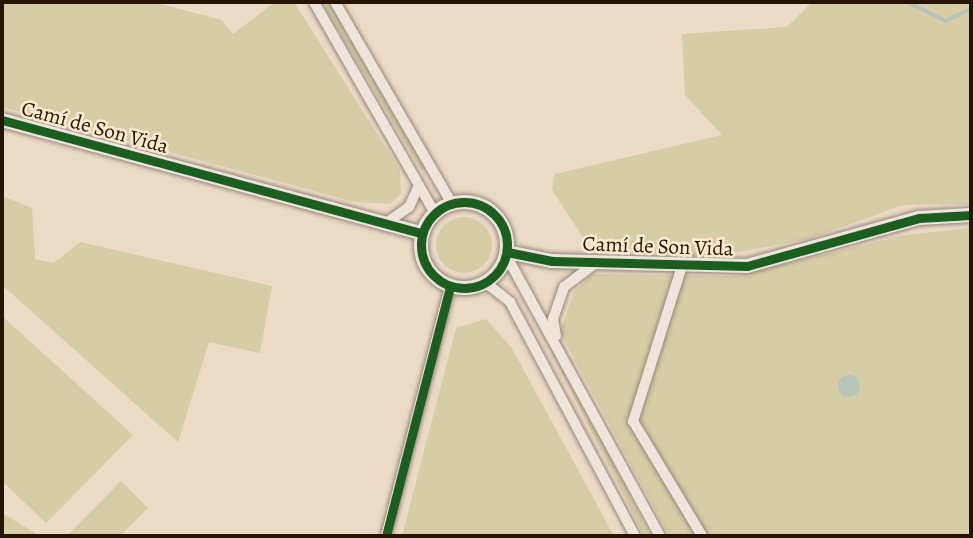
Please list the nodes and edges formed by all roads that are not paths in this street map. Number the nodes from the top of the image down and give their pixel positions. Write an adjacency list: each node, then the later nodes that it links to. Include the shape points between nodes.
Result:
1 (314, 2): 4 (street)
2 (335, 2): 5 (street)
3 (2, 120): 8 (street, Camí de Son Vida)
4 (419, 186): 6 (street); 8 (street, via 409,207)
5 (452, 204): 6 (street); 10 (street, via 469,202 492,214 506,235)
6 (435, 214): 9 (street)
7 (971, 215): 12 (street, Camí de Son Vida, via 919,218 747,266)
8 (386, 223): 9 (street, Camí de Son Vida)
9 (422, 233): 14 (street, via 422,255 432,274)
10 (506, 254): 11 (street, Camí de Son Vida); 13 (street); 15 (street)
11 (598, 261): 12 (street, Camí de Son Vida); 15 (street, via 564,287 552,319)
12 (682, 266): 19 (street, via 633,421)
13 (486, 283): 14 (street); 17 (street, via 510,302)
14 (450, 286): 16 (street)
15 (558, 345): 18 (street)
16 (386, 536)
17 (635, 536)
18 (660, 536)
19 (702, 536)

